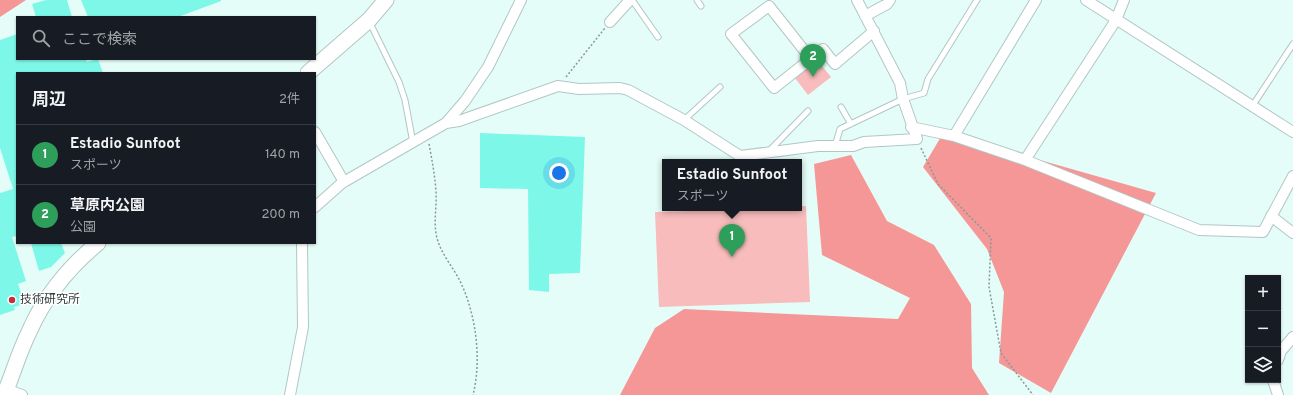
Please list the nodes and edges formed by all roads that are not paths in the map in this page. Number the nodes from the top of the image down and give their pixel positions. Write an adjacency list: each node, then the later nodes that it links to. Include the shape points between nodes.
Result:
1 (386, 0): 13 (street)
2 (521, 0): 27 (street, via 488,67)
3 (631, 0): 15 (street); 17 (lane)
4 (697, 0): 11 (lane)
5 (857, 0): 12 (street)
6 (890, 0): 12 (street)
7 (977, 0): 22 (lane, via 928,79 924,93)
8 (1036, 0): 32 (street)
9 (1086, 0): 14 (street)
10 (1124, 0): 14 (street)
11 (701, 6)
12 (865, 16): 16 (street)
13 (369, 20): 20 (street); 33 (lane, via 399,82)
14 (1116, 20): 23 (street); 36 (street)
15 (610, 22)
16 (874, 31): 19 (street, via 835,64 823,49); 22 (street, via 900,83)
17 (658, 37)
18 (1293, 44): 23 (lane)
19 (811, 59): 19 (street, via 769,6 730,34 774,88)
20 (309, 72)
21 (720, 87): 26 (lane)
22 (903, 99): 28 (lane); 29 (street)
23 (1253, 105): 30 (street)
24 (841, 107): 28 (lane)
25 (808, 111): 35 (lane)
26 (684, 120): 27 (street, via 628,90 558,86 459,121); 35 (street, via 740,156)
27 (446, 123): 33 (street)
28 (851, 124): 34 (lane, via 840,129)
29 (911, 127): 32 (street); 34 (street, via 916,139)
30 (1293, 132)
31 (316, 134): 38 (street)
32 (954, 136): 36 (street)
33 (413, 143): 38 (street)
34 (835, 146): 35 (street)
35 (767, 152)
36 (1025, 160): 40 (street, via 1199,230 1263,232)
37 (1293, 176): 40 (street)
38 (344, 182): 39 (street)
39 (316, 206)
40 (1272, 216): 41 (street)
41 (1293, 233)
42 (97, 244): 47 (street, via 82,256 57,284 29,331)
43 (302, 244): 49 (street, via 303,327)
44 (1293, 337): 45 (street)
45 (1281, 353)
46 (1274, 383): 50 (street)
47 (5, 392): 48 (street)
48 (22, 395)
49 (290, 395)
50 (1278, 395)

